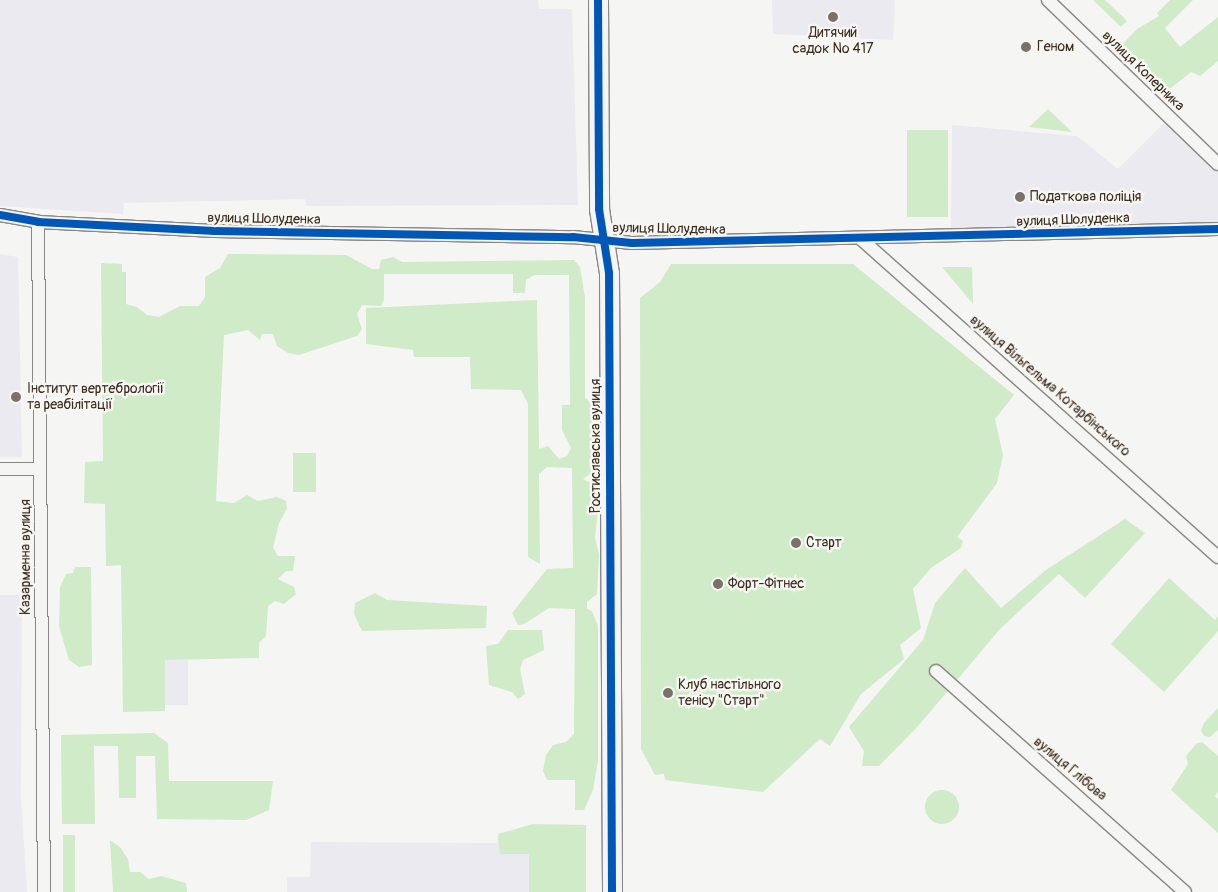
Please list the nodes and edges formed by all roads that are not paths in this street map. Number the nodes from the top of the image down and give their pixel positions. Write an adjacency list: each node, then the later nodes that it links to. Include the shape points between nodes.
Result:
1 (598, 0): 8 (street, Ростиславська вулиця, via 600,209)
2 (1048, 0): 3 (street, вулиця Коперника)
3 (1218, 164)
4 (0, 215): 5 (street, вулиця Шолуденка)
5 (38, 222): 8 (street, вулиця Шолуденка, via 216,231 573,237); 10 (street, Казарменна вулиця)
6 (1218, 229): 7 (street, вулиця Шолуденка)
7 (861, 239): 8 (street, вулиця Шолуденка, via 699,243); 11 (street, вулиця Вільгельма Котарбінського)
8 (604, 241): 14 (street, Ростиславська вулиця, via 609,273)
9 (0, 469): 10 (street)
10 (40, 469): 13 (street, Казарменна вулиця)
11 (1218, 556)
12 (936, 671): 15 (street, вулиця Глібова)
13 (44, 892)
14 (612, 892)
15 (1185, 892)

